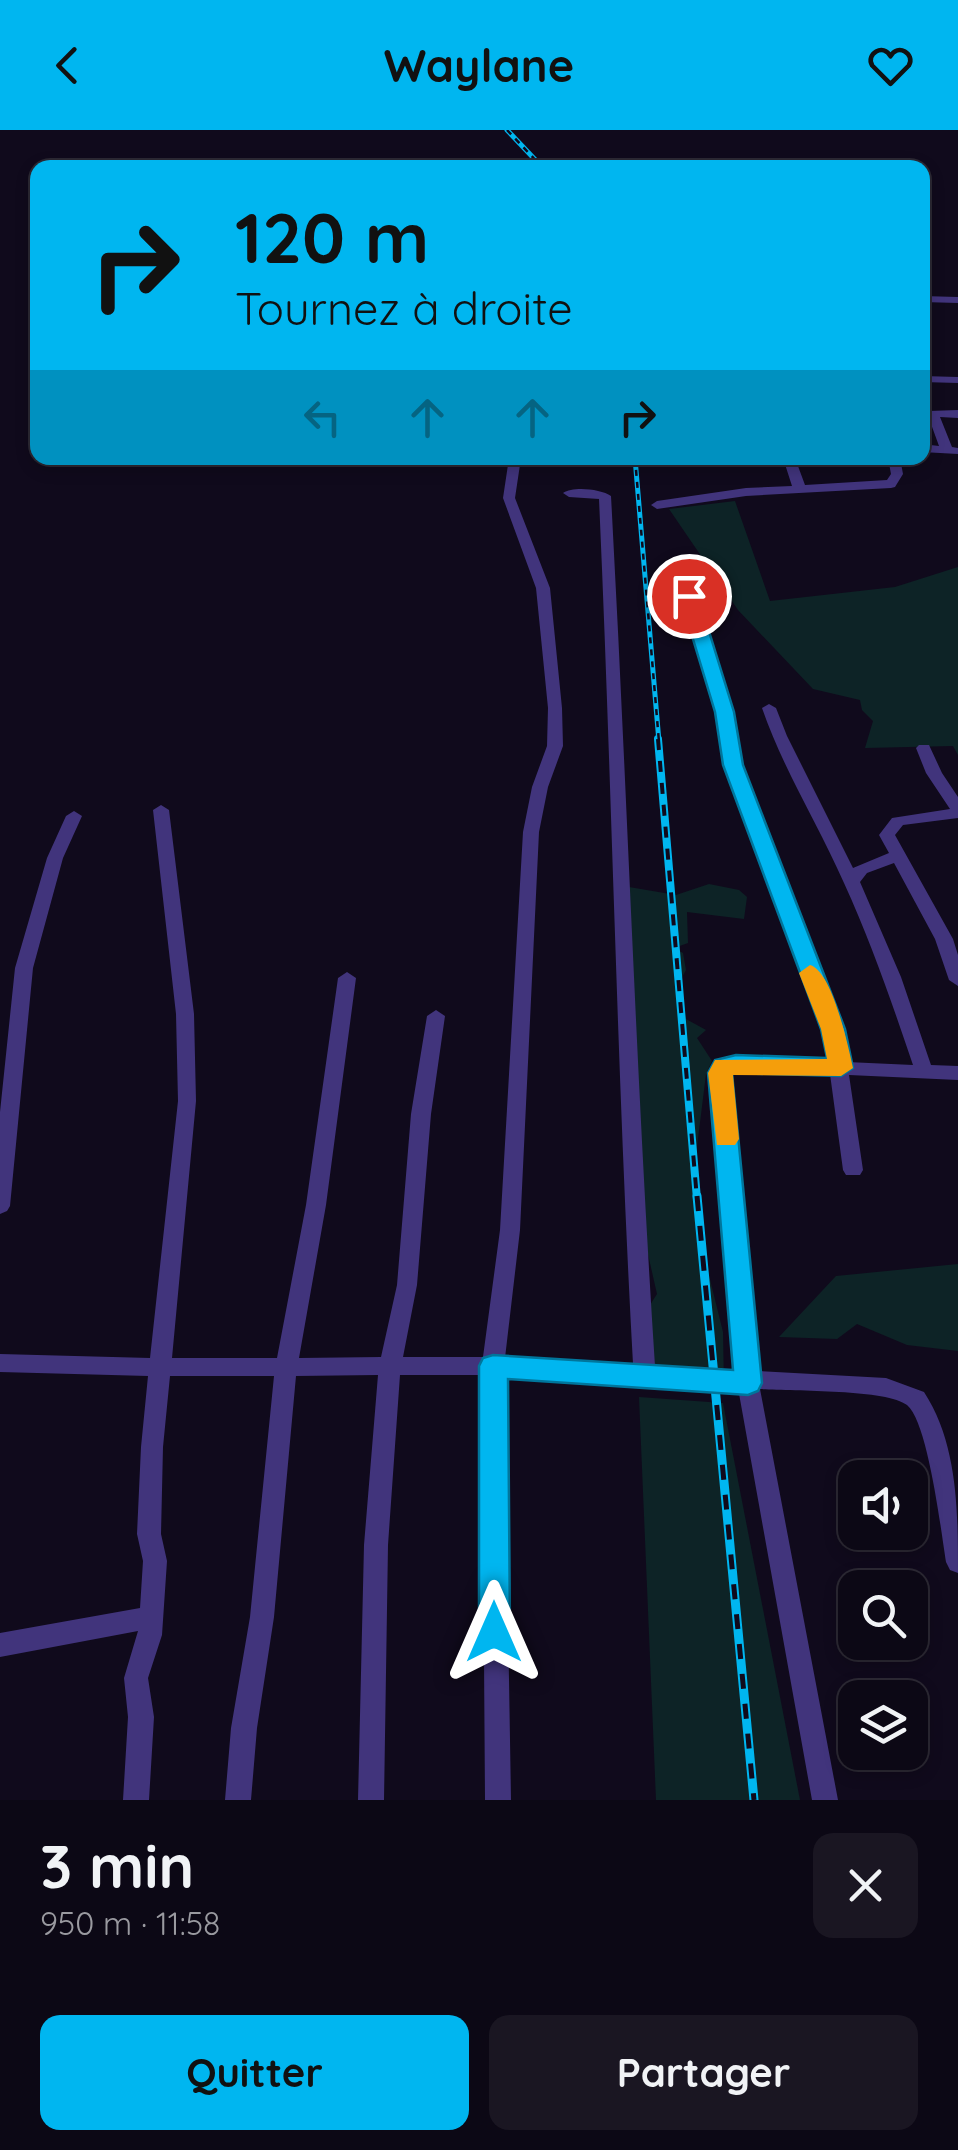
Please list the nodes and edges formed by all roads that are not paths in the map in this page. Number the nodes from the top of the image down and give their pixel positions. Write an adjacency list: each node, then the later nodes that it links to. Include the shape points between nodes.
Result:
1 (930, 299): 2 (street)
2 (958, 300)
3 (930, 379): 4 (street)
4 (958, 380)
5 (958, 414): 6 (street, via 933,413)
6 (952, 450)
7 (514, 465): 30 (street, via 508,498 543,588 555,746 537,798 528,864 510,1230)
8 (791, 465): 10 (street)
9 (895, 465): 10 (street, via 894,483)
10 (799, 487): 12 (street)
11 (569, 493): 34 (street, via 605,496)
12 (657, 505)
13 (689, 596): 24 (street, via 725,712 733,765 833,1029)
14 (769, 708): 20 (street)
15 (924, 748): 17 (street)
16 (161, 810): 33 (street, via 185,1014 187,1101)
17 (958, 811): 19 (street, via 893,823 887,835)
18 (74, 816): 28 (street, via 24,968)
19 (896, 856): 20 (street, via 860,870); 22 (street, via 944,939)
20 (852, 882): 25 (street)
21 (347, 978): 31 (street)
22 (958, 980)
23 (436, 1016): 32 (street, via 407,1284)
24 (841, 1068): 25 (street); 27 (street); 35 (street, via 736,1064 720,1073)
25 (924, 1071): 26 (street)
26 (958, 1073)
27 (854, 1170)
28 (0, 1206)
29 (0, 1363): 33 (street)
30 (493, 1366): 32 (street); 34 (street); 43 (street)
31 (286, 1367): 32 (street); 33 (street); 41 (street)
32 (390, 1367): 42 (street, via 376,1545)
33 (162, 1368): 38 (street, via 148,1534 155,1561)
34 (645, 1376): 35 (street)
35 (748, 1383): 36 (street, via 886,1388 918,1400); 44 (street)
36 (954, 1522): 37 (street)
37 (958, 1562)
38 (151, 1617): 39 (street); 40 (street, via 136,1678 142,1716)
39 (0, 1645)
40 (136, 1800)
41 (238, 1800)
42 (371, 1800)
43 (498, 1800)
44 (825, 1800)

